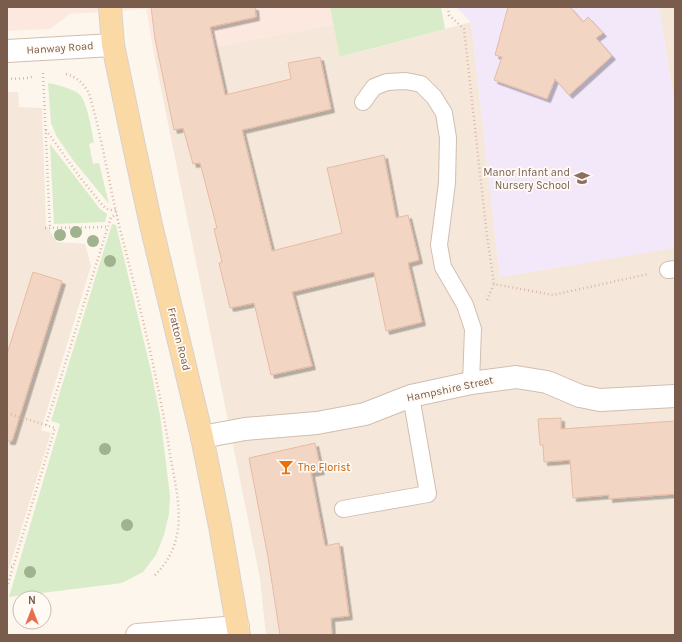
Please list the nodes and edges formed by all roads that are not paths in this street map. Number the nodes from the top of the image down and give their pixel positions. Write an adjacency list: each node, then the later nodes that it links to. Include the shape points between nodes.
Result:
1 (110, 7): 2 (main road, Fratton Road)
2 (113, 45): 3 (street, Hanway Road); 8 (main road, Fratton Road, via 151,224)
3 (7, 51)
4 (363, 102): 5 (lane, via 374,87 387,82 406,81 421,84 434,97 444,113 448,138 447,183 439,245 444,267 465,305 473,328)
5 (471, 383): 6 (street, Hampshire Street); 7 (street, Hampshire Street, via 516,377 548,382 580,396 600,400)
6 (410, 396): 8 (street, Hampshire Street, via 365,414 324,422 245,429); 9 (lane, via 428,494)
7 (675, 396)
8 (202, 437): 10 (main road, Fratton Road)
9 (343, 509)
10 (239, 631): 11 (street)
11 (137, 635)

